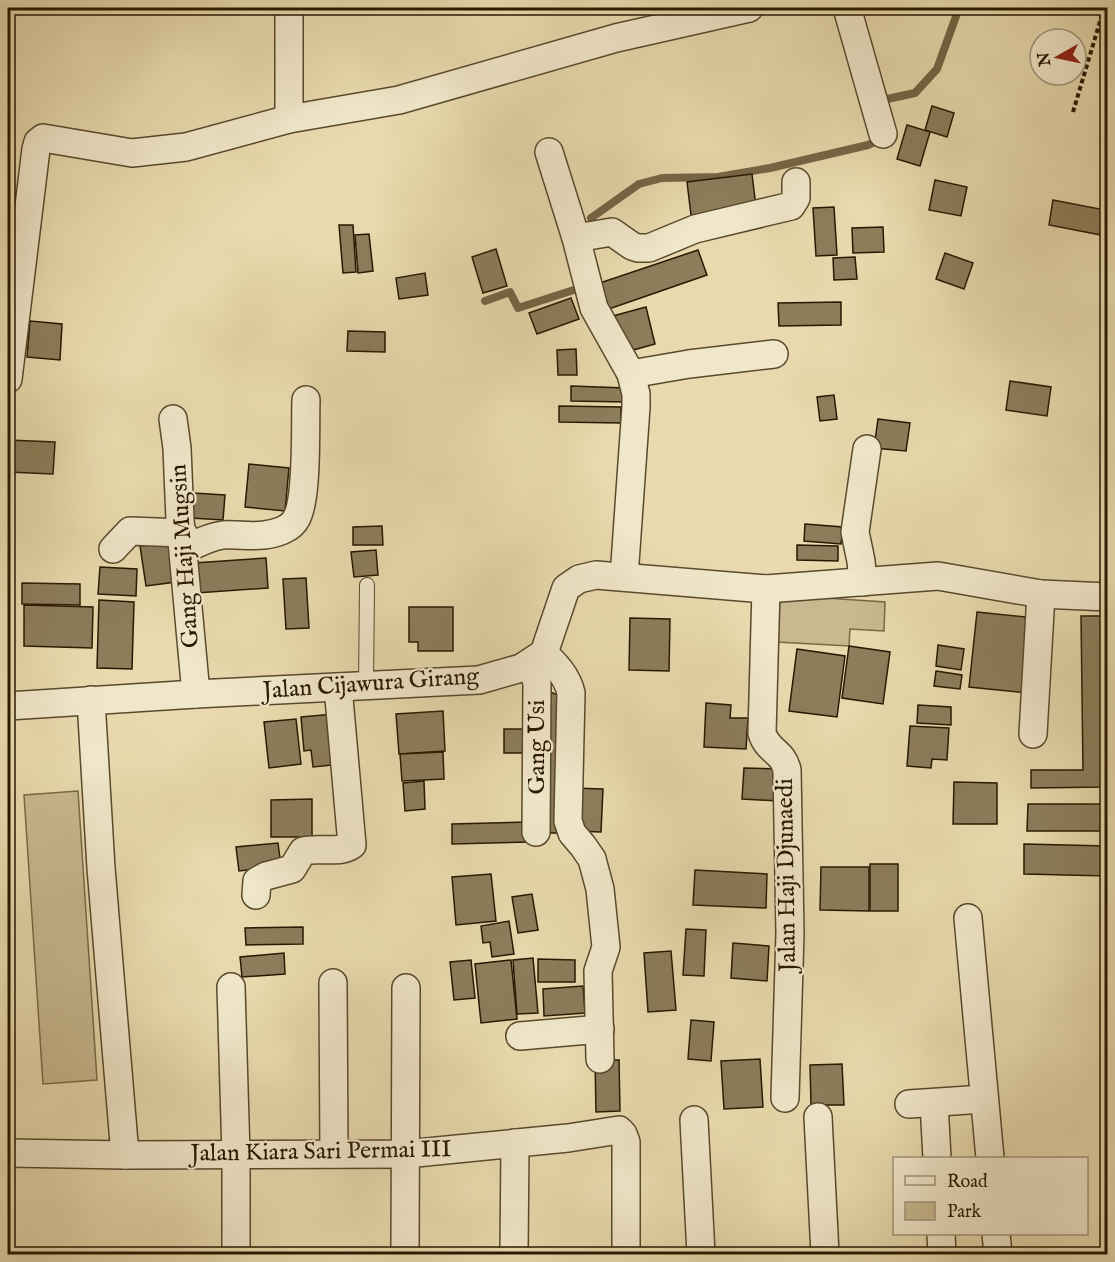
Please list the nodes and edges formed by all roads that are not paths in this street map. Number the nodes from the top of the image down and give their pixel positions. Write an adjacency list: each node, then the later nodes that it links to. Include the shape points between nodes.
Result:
1 (289, 8): 4 (street)
2 (749, 8): 4 (street, via 616,38 399,100)
3 (847, 8): 5 (street)
4 (289, 119): 8 (street, via 158,152 132,153 44,138 38,142)
5 (883, 134)
6 (549, 152): 9 (street)
7 (796, 182): 9 (street, via 796,198 791,206 695,229 649,248 632,246 612,232)
8 (17, 230): 12 (street)
9 (576, 238): 11 (street, via 594,308)
10 (774, 354): 11 (street)
11 (631, 375): 18 (street, via 636,407)
12 (8, 379)
13 (306, 400): 16 (street, via 303,490 295,522 266,535 223,535)
14 (173, 419): 16 (street, Gang Haji Mugsin)
15 (867, 449): 19 (street, via 855,532)
16 (184, 542): 17 (street, via 130,531); 27 (street, Gang Haji Mugsin)
17 (113, 549)
18 (624, 577): 21 (street); 24 (street, via 596,575 579,579 566,588)
19 (863, 582): 21 (street); 22 (street, via 938,576)
20 (367, 585): 25 (lane)
21 (766, 589): 40 (street, Jalan Haji Djunaedi, via 762,733 768,747 782,756 787,770 790,933)
22 (1041, 594): 23 (street); 30 (street)
23 (1107, 597)
24 (538, 658): 25 (street, Jalan Cijawura Girang, via 521,668 479,680); 31 (street, Gang Usi); 37 (street, via 559,667 571,693 568,820 572,833 592,860 600,889 606,947 597,971)
25 (366, 686): 26 (street, Jalan Cijawura Girang)
26 (338, 687): 27 (street, Jalan Cijawura Girang); 32 (street, via 352,845 303,852 292,869 257,881)
27 (196, 694): 28 (street, Jalan Cijawura Girang)
28 (91, 700): 29 (street, Jalan Cijawura Girang); 48 (street)
29 (8, 706)
30 (1032, 734)
31 (536, 832)
32 (256, 895)
33 (968, 918): 41 (street)
34 (333, 983): 46 (street)
35 (231, 987): 49 (street)
36 (406, 988): 47 (street)
37 (600, 1029): 38 (street); 39 (street)
38 (520, 1036)
39 (600, 1059)
40 (785, 1098)
41 (984, 1099): 50 (street, via 921,1103); 51 (street)
42 (818, 1117): 59 (street)
43 (694, 1120): 58 (street)
44 (515, 1143): 47 (street, Jalan Kiara Sari Permai III); 56 (street); 57 (street, Jalan Kiara Sari Permai III, via 619,1130 626,1142)
45 (8, 1153): 48 (street, Jalan Kiara Sari Permai III)
46 (334, 1154): 47 (street, Jalan Kiara Sari Permai III); 49 (street, Jalan Kiara Sari Permai III)
47 (406, 1154): 55 (street)
48 (125, 1155): 49 (street, Jalan Kiara Sari Permai III)
49 (236, 1155): 54 (street)
50 (937, 1157)
51 (990, 1157)
52 (941, 1235): 60 (street)
53 (996, 1235): 61 (street)
54 (236, 1254)
55 (405, 1254)
56 (514, 1254)
57 (626, 1254)
58 (701, 1254)
59 (825, 1254)
60 (942, 1254)
61 (998, 1254)

